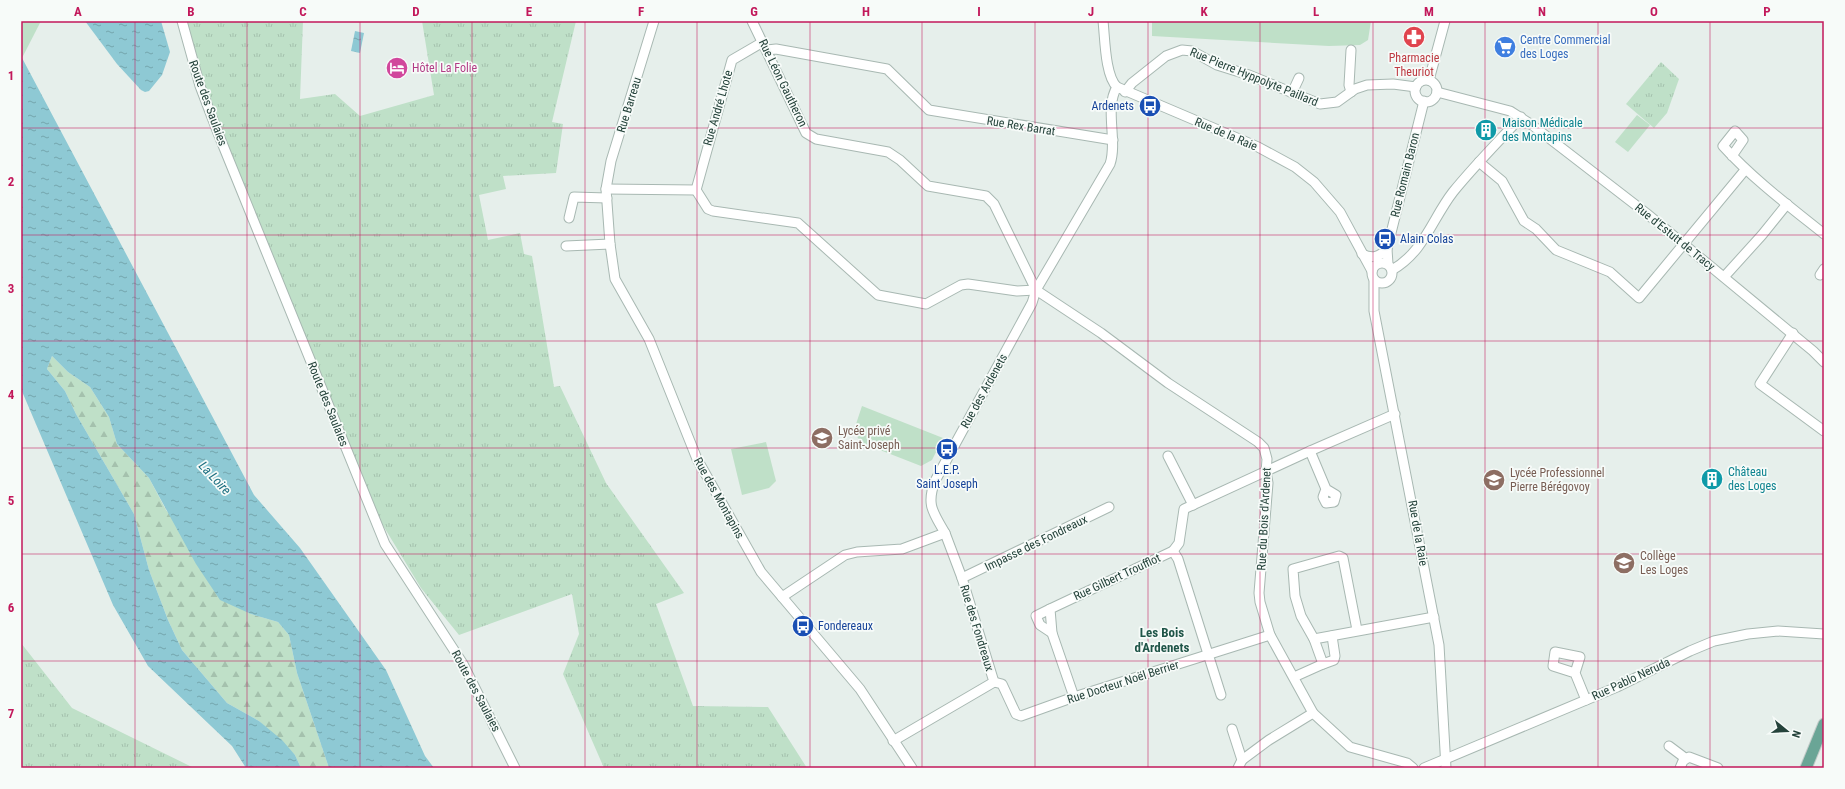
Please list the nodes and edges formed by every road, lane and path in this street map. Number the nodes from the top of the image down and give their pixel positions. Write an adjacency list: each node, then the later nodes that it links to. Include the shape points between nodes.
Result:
1 (182, 21): 74 (street, Route des Saulaies, via 200,86 218,133 385,544 459,658)
2 (654, 21): 22 (street, Rue Barreau, via 611,161)
3 (752, 21): 6 (street, Rue Léon Gautheron)
4 (1103, 21): 11 (street, via 1110,74 1114,84)
5 (1445, 21): 9 (street)
6 (765, 46): 17 (street, Rue Rex Barrat, via 887,69 929,110); 21 (street, Rue André Lhote, via 732,60); 34 (street, Rue Léon Gautheron, via 806,133 816,139 888,152 928,186 986,196 994,204)
7 (1351, 50): 13 (street)
8 (1299, 78): 12 (street)
9 (1429, 80): 10 (street, via 1420,82); 14 (street, via 1434,83)
10 (1416, 87): 13 (street, Rue Pierre Hyppolyte Paillard, via 1378,84 1361,86); 15 (street, via 1418,98)
11 (1121, 89): 12 (street, Rue Pierre Hyppolyte Paillard, via 1174,51 1187,50 1223,67); 17 (street, Rue des Ardenets, via 1112,98); 30 (street, Rue de la Raie, via 1258,147 1295,167 1314,182 1340,212)
12 (1292, 92): 13 (street, Rue Pierre Hyppolyte Paillard, via 1320,104 1336,102)
13 (1351, 92)
14 (1437, 92): 15 (street, via 1434,98); 16 (street)
15 (1424, 101): 29 (street, Rue Romain Baron)
16 (1518, 115): 19 (street); 27 (street, Rue d'Estutt de Tracy, via 1566,150)
17 (1113, 140): 34 (street, Rue des Ardenets, via 1114,154 1110,164)
18 (1732, 156): 20 (street)
19 (1479, 162): 27 (street, via 1502,181 1524,221 1536,229 1556,250 1610,272 1639,298); 31 (street, via 1452,193 1414,254 1403,264)
20 (1744, 170): 23 (street); 27 (street)
21 (696, 190): 22 (street); 34 (street, via 708,209 713,211 798,223 878,294 926,304 961,285 968,284 1017,292)
22 (606, 194): 24 (street, via 574,197); 26 (street, Rue des Montapins)
23 (1787, 204): 25 (street); 32 (street)
24 (569, 218)
25 (1824, 234)
26 (610, 244): 28 (street); 49 (street, Rue des Montapins, via 615,279 649,339 697,459 761,572)
27 (1682, 244): 32 (street, Rue d'Estutt de Tracy)
28 (566, 246)
29 (1388, 249): 30 (street, via 1373,258); 31 (street, Rue Romain Baron)
30 (1363, 257): 31 (street)
31 (1381, 269): 33 (street, via 1379,283); 33 (street, via 1392,277); 35 (street, Rue de la Raie)
32 (1724, 277): 36 (street, Rue d'Estutt de Tracy)
33 (1384, 283): 35 (street)
34 (1036, 290): 42 (street, Rue du Bois d'Ardenet, via 1102,333 1168,383 1258,442 1264,448 1267,459); 46 (street, Rue des Ardenets, via 1032,303 931,490 930,503)
35 (1374, 300): 38 (street, Rue de la Raie)
36 (1793, 333): 37 (street, Rue d'Estutt de Tracy); 39 (street, via 1760,384)
37 (1824, 362)
38 (1395, 414): 40 (street); 51 (street, Rue de la Raie)
39 (1824, 431)
40 (1310, 451): 42 (street); 43 (street)
41 (1168, 456): 44 (street)
42 (1266, 472): 44 (street); 55 (street, Rue du Bois d'Ardenet, via 1268,483 1259,593)
43 (1326, 489)
44 (1193, 505): 47 (street, via 1184,509 1179,543)
45 (1109, 507): 48 (street, Impasse des Fondreaux)
46 (945, 533): 48 (street, Rue des Fondreaux); 49 (street, via 902,549 845,555)
47 (1172, 551): 50 (street, Rue Gilbert Troufflot); 58 (street, Rue Gilbert Troufflot, via 1178,559)
48 (962, 578): 62 (street, Rue des Fondreaux)
49 (782, 597): 69 (street, Rue des Montapins, via 860,689)
50 (1050, 609): 53 (street, Rue Gilbert Troufflot); 53 (street, Rue Gilbert Troufflot, via 1036,616 1040,625)
51 (1434, 617): 52 (street); 72 (street, Rue de la Raie, via 1439,645)
52 (1357, 630): 56 (street); 57 (street, via 1343,558 1340,556 1293,569 1295,596 1301,616)
53 (1052, 633): 64 (street, Rue Gilbert Troufflot)
54 (1824, 634): 65 (street, Rue Pablo Neruda, via 1778,631 1714,641)
55 (1270, 635): 58 (street, Rue Docteur Noël Berrier); 61 (street, Rue du Bois d'Ardenet)
56 (1332, 636): 57 (street); 59 (street, via 1336,656 1334,660)
57 (1314, 639): 59 (street)
58 (1208, 654): 63 (street, Rue Gilbert Troufflot); 64 (street, Rue Docteur Noël Berrier)
59 (1322, 664): 61 (street)
60 (1574, 673): 65 (street)
61 (1294, 677): 66 (street, Rue du Bois d'Ardenet)
62 (994, 682): 64 (street, Rue Docteur Noël Berrier, via 1002,684 1016,714 1021,716); 69 (street, Rue des Fondreaux)
63 (1221, 695)
64 (1074, 697)
65 (1586, 700): 72 (street, Rue Pablo Neruda)
66 (1313, 713): 73 (street, via 1268,740); 76 (street, Rue du Bois d'Ardenet, via 1350,747 1408,763)
67 (1824, 724): 80 (main road)
68 (1232, 729): 73 (street)
69 (893, 741): 75 (street, Rue des Montapins)
70 (1669, 746): 71 (street)
71 (1686, 758): 78 (street); 79 (street)
72 (1446, 763): 77 (street, Rue Pablo Neruda)
73 (1240, 764)
74 (515, 768)
75 (912, 768)
76 (1413, 768)
77 (1427, 768)
78 (1680, 768)
79 (1718, 768)
80 (1806, 768)

